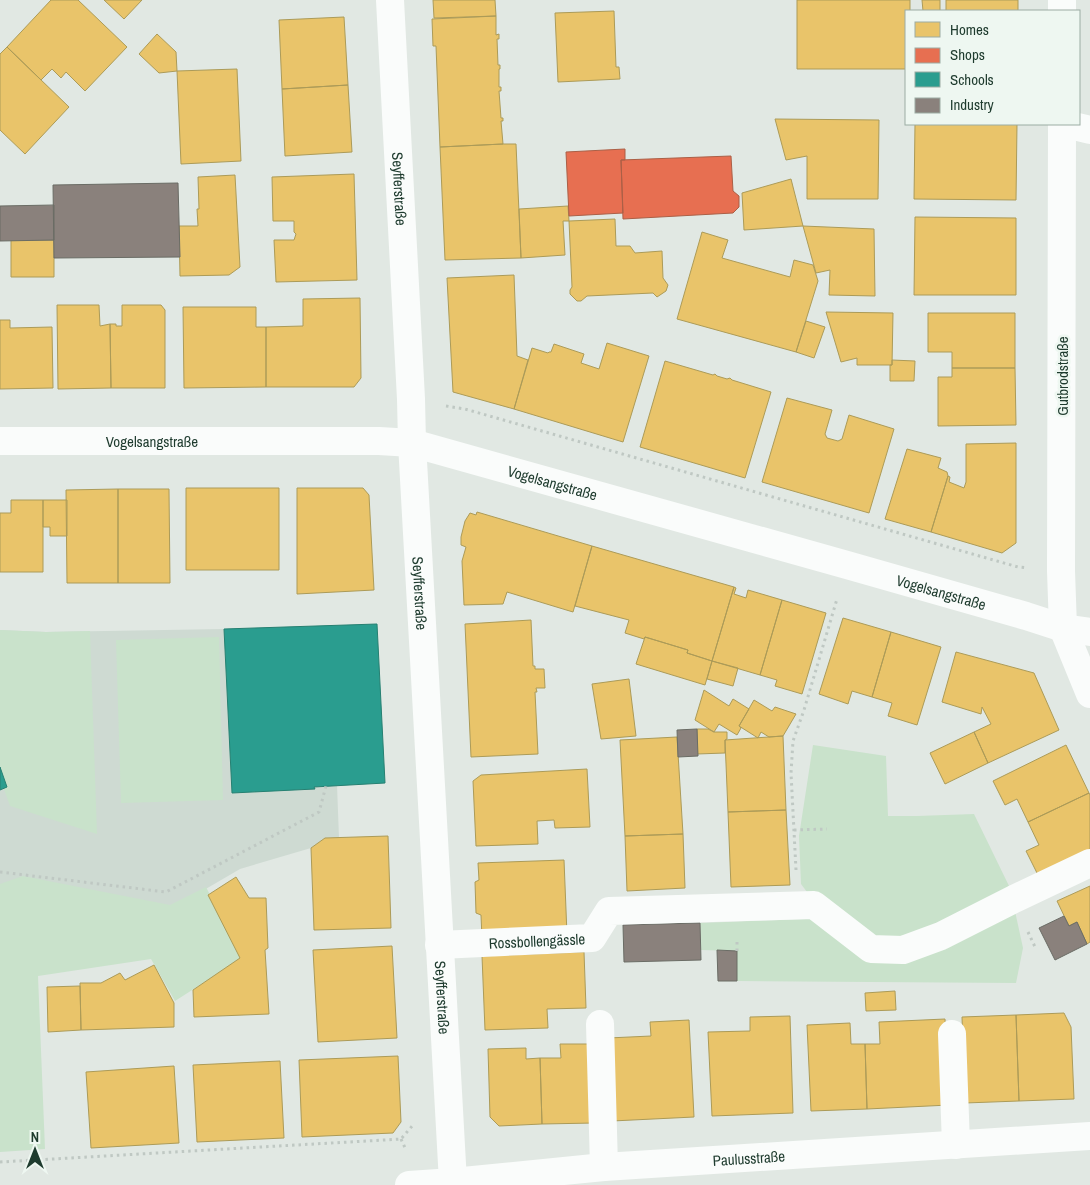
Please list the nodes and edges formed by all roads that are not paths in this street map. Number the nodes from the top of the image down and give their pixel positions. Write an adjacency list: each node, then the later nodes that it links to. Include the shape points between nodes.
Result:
1 (390, 0): 6 (street, Seyfferstraße)
2 (1064, 125): 7 (street, Gutbrodstraße)
3 (1068, 125): 4 (street)
4 (1090, 130)
5 (0, 441): 6 (street, Vogelsangstraße)
6 (412, 443): 7 (street, Vogelsangstraße, via 847,564); 11 (street, Seyfferstraße)
7 (1063, 628): 8 (street, Vogelsangstraße); 9 (street)
8 (1090, 632)
9 (1090, 694)
10 (1090, 864): 11 (street, Rossbollengässle, via 941,936 903,950 872,949 814,904 609,911 592,938)
11 (439, 945): 17 (street, Seyfferstraße)
12 (600, 1024): 16 (street)
13 (952, 1034): 15 (street)
14 (1090, 1136): 15 (street, Paulusstraße)
15 (956, 1144): 16 (street, Paulusstraße)
16 (604, 1167): 17 (street, Paulusstraße)
17 (453, 1184): 18 (street, Paulusstraße)
18 (409, 1185)

